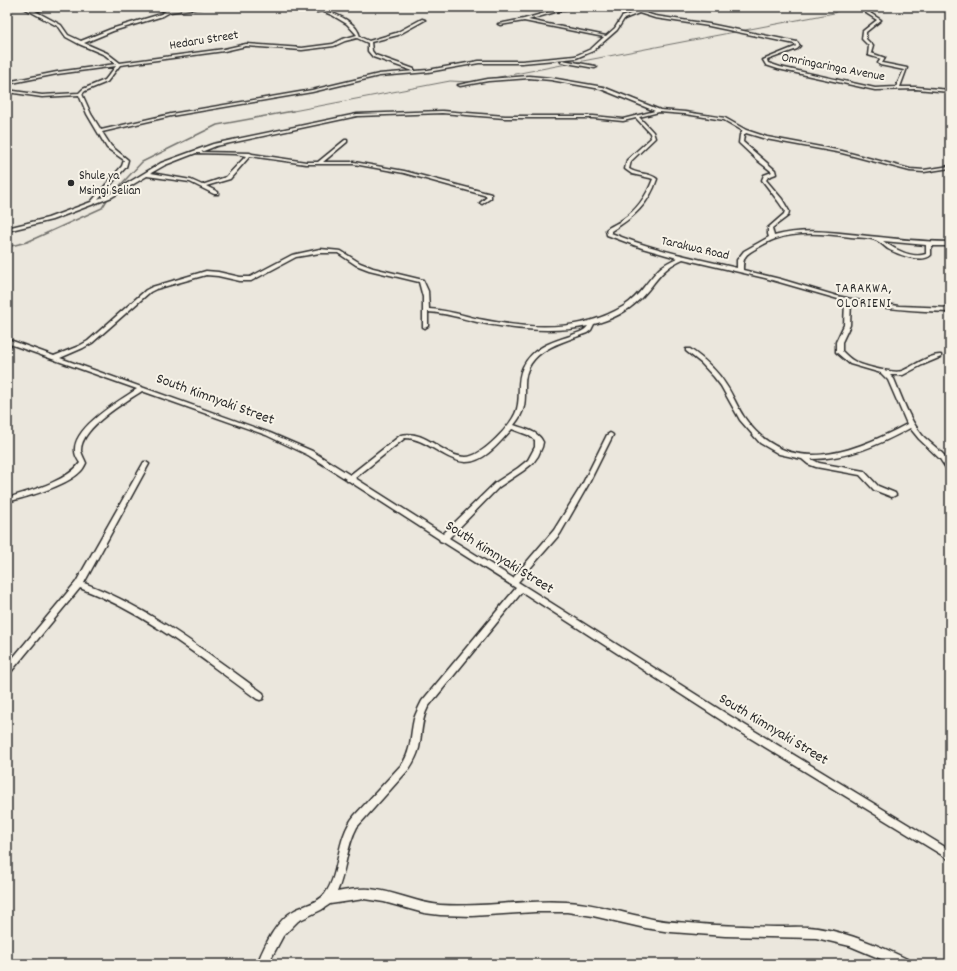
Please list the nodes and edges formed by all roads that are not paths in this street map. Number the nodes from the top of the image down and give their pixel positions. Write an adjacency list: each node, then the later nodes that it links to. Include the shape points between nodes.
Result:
1 (24, 7): 14 (street)
2 (52, 7): 14 (street)
3 (150, 7): 11 (street)
4 (160, 7): 11 (street)
5 (205, 7): 12 (street)
6 (292, 7): 13 (street)
7 (332, 7): 13 (street)
8 (570, 7): 17 (street)
9 (623, 7): 15 (street, Omringaringa Avenue)
10 (873, 7): 29 (street, via 868,13 879,20 864,32 864,39 871,46 870,54 883,58 880,64 906,69)
11 (155, 8): 12 (street)
12 (169, 10): 22 (street, via 162,15)
13 (323, 10): 19 (street, via 348,23 359,34)
14 (31, 11): 22 (street, via 60,26 67,36)
15 (637, 13): 20 (street, via 623,18); 29 (street, Omringaringa Avenue, via 792,42 797,45 796,48 765,60 766,63 875,89)
16 (423, 20): 21 (street, via 397,34)
17 (524, 20): 18 (street); 20 (street)
18 (500, 24)
19 (358, 36): 21 (street); 24 (street, Hedaru Street, via 324,47 291,49 246,45)
20 (607, 37): 23 (street, via 588,53)
21 (369, 42): 26 (street, via 370,51 374,56)
22 (80, 43): 24 (street, via 106,54)
23 (556, 59): 25 (street); 26 (street, via 479,62)
24 (119, 64): 27 (street, Hedaru Street, via 56,72); 32 (street, via 106,80)
25 (595, 67)
26 (417, 72): 35 (street, via 365,78 312,91 171,115)
27 (7, 83)
28 (460, 85): 33 (street, via 529,77 551,79 602,88)
29 (898, 88): 31 (street, Omringaringa Avenue)
30 (7, 91): 32 (street, via 49,96)
31 (950, 91)
32 (80, 94): 35 (street, via 88,114)
33 (659, 111): 34 (street); 36 (street, via 719,117)
34 (637, 118): 38 (street, via 514,118 442,112 357,115 226,142); 52 (street, Tarakwa Road, via 653,138 630,161 627,169 652,176 655,179 653,187 629,216 607,232 632,243)
35 (100, 131): 45 (street, via 109,147 126,160 124,166)
36 (745, 131): 41 (street, via 761,137 842,152 910,170 924,171); 48 (street, via 741,142 773,170 774,172 764,180 786,211 786,215 770,228)
37 (345, 141): 40 (street)
38 (194, 154): 39 (street); 42 (street, via 168,161)
39 (250, 154): 40 (street); 43 (street, via 228,178)
40 (319, 163): 46 (street, via 354,163 428,178 489,195)
41 (950, 166)
42 (146, 174): 43 (street, via 191,181); 45 (street, via 110,196)
43 (202, 186): 44 (street)
44 (216, 193)
45 (93, 202): 47 (street, via 40,222)
46 (482, 203)
47 (7, 230)
48 (772, 238): 49 (street, via 787,234 819,232); 53 (street, via 746,252 740,260)
49 (879, 240): 50 (street); 50 (street, via 896,252 919,257 929,254)
50 (928, 244): 51 (street)
51 (950, 244)
52 (681, 258): 53 (street, Tarakwa Road); 57 (street, via 661,270 634,303)
53 (740, 270): 54 (street, Tarakwa Road)
54 (848, 300): 56 (street, Tarakwa Road, via 905,309); 63 (street, via 847,325 839,342 839,352 852,363)
55 (425, 310): 57 (street, via 519,326 563,327); 58 (street); 62 (street, via 424,288 421,282 371,269 339,252 320,251 294,256 251,279 206,273 154,288 90,342)
56 (950, 310)
57 (592, 323): 66 (street, via 585,332 544,349 532,358 522,374 520,414)
58 (425, 326)
59 (7, 341): 62 (street, South Kimnyaki Street)
60 (688, 350): 69 (street, via 703,361 719,380 745,424 757,437 777,452)
61 (939, 356): 63 (street, via 901,374)
62 (56, 358): 64 (street, South Kimnyaki Street)
63 (883, 372): 65 (street, via 895,384)
64 (142, 389): 73 (street, South Kimnyaki Street, via 284,440 310,453); 75 (street, via 98,420 87,432 78,450 83,463 78,470 47,488)
65 (911, 425): 68 (street); 69 (street, via 888,438 845,454)
66 (510, 426): 73 (street, via 482,453 474,458 465,459 455,457 416,437 403,436); 76 (street, via 536,437 539,441 533,458 526,467 497,485)
67 (610, 435): 78 (street, via 585,485 557,532)
68 (942, 457): 70 (street); 72 (street)
69 (805, 458): 74 (street, via 818,465 862,473 876,488)
70 (950, 459)
71 (146, 464): 77 (street)
72 (950, 469)
73 (349, 479): 76 (street, South Kimnyaki Street)
74 (892, 495)
75 (7, 500)
76 (444, 539): 78 (street, South Kimnyaki Street)
77 (79, 584): 79 (street); 80 (street, via 145,615)
78 (517, 584): 81 (street, South Kimnyaki Street, via 727,719); 82 (street, via 425,704 419,714 412,756 351,829 338,878)
79 (7, 671)
80 (260, 696)
81 (950, 855)
82 (328, 899): 83 (street, via 295,916 286,924); 84 (street, via 365,893 425,908 454,911 568,907 670,927 816,932 857,942)
83 (262, 964)
84 (905, 964)

